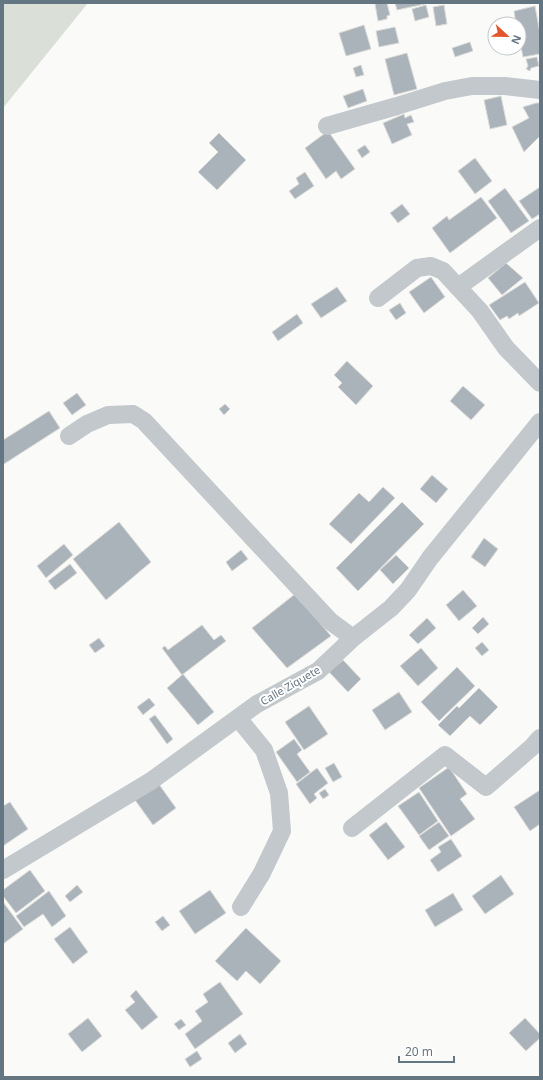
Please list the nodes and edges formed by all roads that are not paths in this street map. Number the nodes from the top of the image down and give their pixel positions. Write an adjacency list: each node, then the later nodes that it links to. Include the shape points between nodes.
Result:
1 (540, 90): 2 (street, via 472,86 445,91)
2 (327, 126)
3 (540, 228): 4 (street)
4 (458, 287): 5 (street, via 443,271 431,266 417,268); 6 (street, via 480,311 506,348)
5 (378, 298)
6 (540, 383)
7 (540, 422): 9 (street, Calle Ziquete, via 430,558 408,590)
8 (69, 436): 9 (street, via 87,424 108,415 133,414 144,421 330,621)
9 (353, 638): 10 (street, Calle Ziquete, via 318,671 257,704)
10 (238, 718): 13 (street, Calle Ziquete, via 151,781); 14 (street, via 264,750 279,793 282,831 262,873)
11 (540, 738): 12 (street, via 486,787 445,755)
12 (352, 828)
13 (3, 870)
14 (241, 907)

